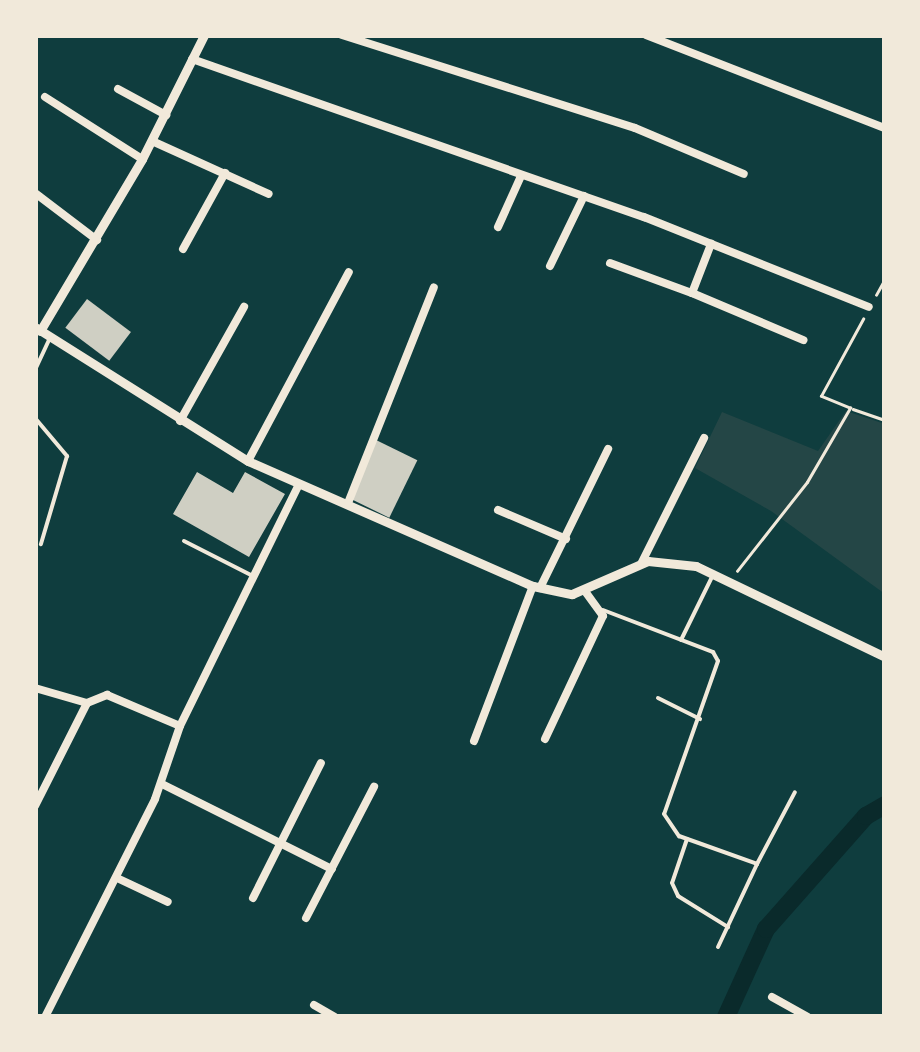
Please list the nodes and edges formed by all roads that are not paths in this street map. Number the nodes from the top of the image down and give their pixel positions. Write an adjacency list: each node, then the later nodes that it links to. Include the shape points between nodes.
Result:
1 (204, 35): 4 (street)
2 (342, 35): 12 (street, via 636,128)
3 (646, 35): 8 (street)
4 (192, 59): 7 (street); 13 (street)
5 (118, 90): 7 (street)
6 (45, 97): 10 (street)
7 (166, 115): 9 (street)
8 (885, 128)
9 (152, 141): 10 (street); 11 (street)
10 (142, 159): 18 (street)
11 (225, 173): 15 (street); 20 (street)
12 (744, 174)
13 (520, 176): 16 (street); 17 (street)
14 (35, 193): 18 (street)
15 (269, 194)
16 (584, 196): 19 (street); 22 (street)
17 (498, 227)
18 (97, 240): 28 (street)
19 (711, 244): 25 (street); 27 (street)
20 (183, 250)
21 (610, 262): 25 (street)
22 (550, 266)
23 (349, 272): 36 (street)
24 (434, 286): 38 (street)
25 (692, 293): 30 (street)
26 (244, 307): 33 (street)
27 (869, 308)
28 (37, 329): 29 (street)
29 (50, 338): 31 (lane); 33 (street)
30 (803, 340)
31 (35, 370)
32 (35, 418): 42 (lane, via 67,456)
33 (180, 422): 36 (street)
34 (704, 438): 43 (street)
35 (608, 449): 40 (street)
36 (248, 462): 37 (street)
37 (298, 486): 38 (street); 45 (street)
38 (348, 503): 46 (street)
39 (498, 510): 40 (street)
40 (566, 539): 46 (street)
41 (184, 541): 45 (lane)
42 (41, 544)
43 (641, 564): 44 (street, via 668,560); 47 (street)
44 (714, 572): 49 (lane); 50 (street)
45 (254, 576): 55 (street)
46 (536, 587): 47 (street); 57 (street)
47 (584, 591): 48 (street)
48 (603, 610): 49 (lane); 56 (street)
49 (680, 640): 54 (lane, via 718,661)
50 (885, 657)
51 (35, 688): 53 (street)
52 (658, 698): 54 (lane)
53 (88, 703): 55 (street, via 107,694); 62 (street)
54 (700, 719): 63 (lane, via 664,814 668,826)
55 (180, 726): 59 (street)
56 (544, 739)
57 (474, 741)
58 (322, 762): 64 (street)
59 (162, 784): 64 (street); 67 (street)
60 (374, 787): 66 (street)
61 (795, 792): 65 (lane)
62 (35, 806)
63 (687, 838): 65 (lane); 71 (lane, via 672,883 678,896)
64 (282, 844): 66 (street); 68 (street)
65 (758, 864): 71 (lane)
66 (332, 869): 70 (street)
67 (117, 878): 69 (street); 75 (street)
68 (253, 898)
69 (168, 902)
70 (306, 918)
71 (728, 927): 72 (lane)
72 (718, 946)
73 (772, 997): 77 (street)
74 (314, 1005): 76 (street)
75 (45, 1017)
76 (335, 1017)
77 (808, 1017)

